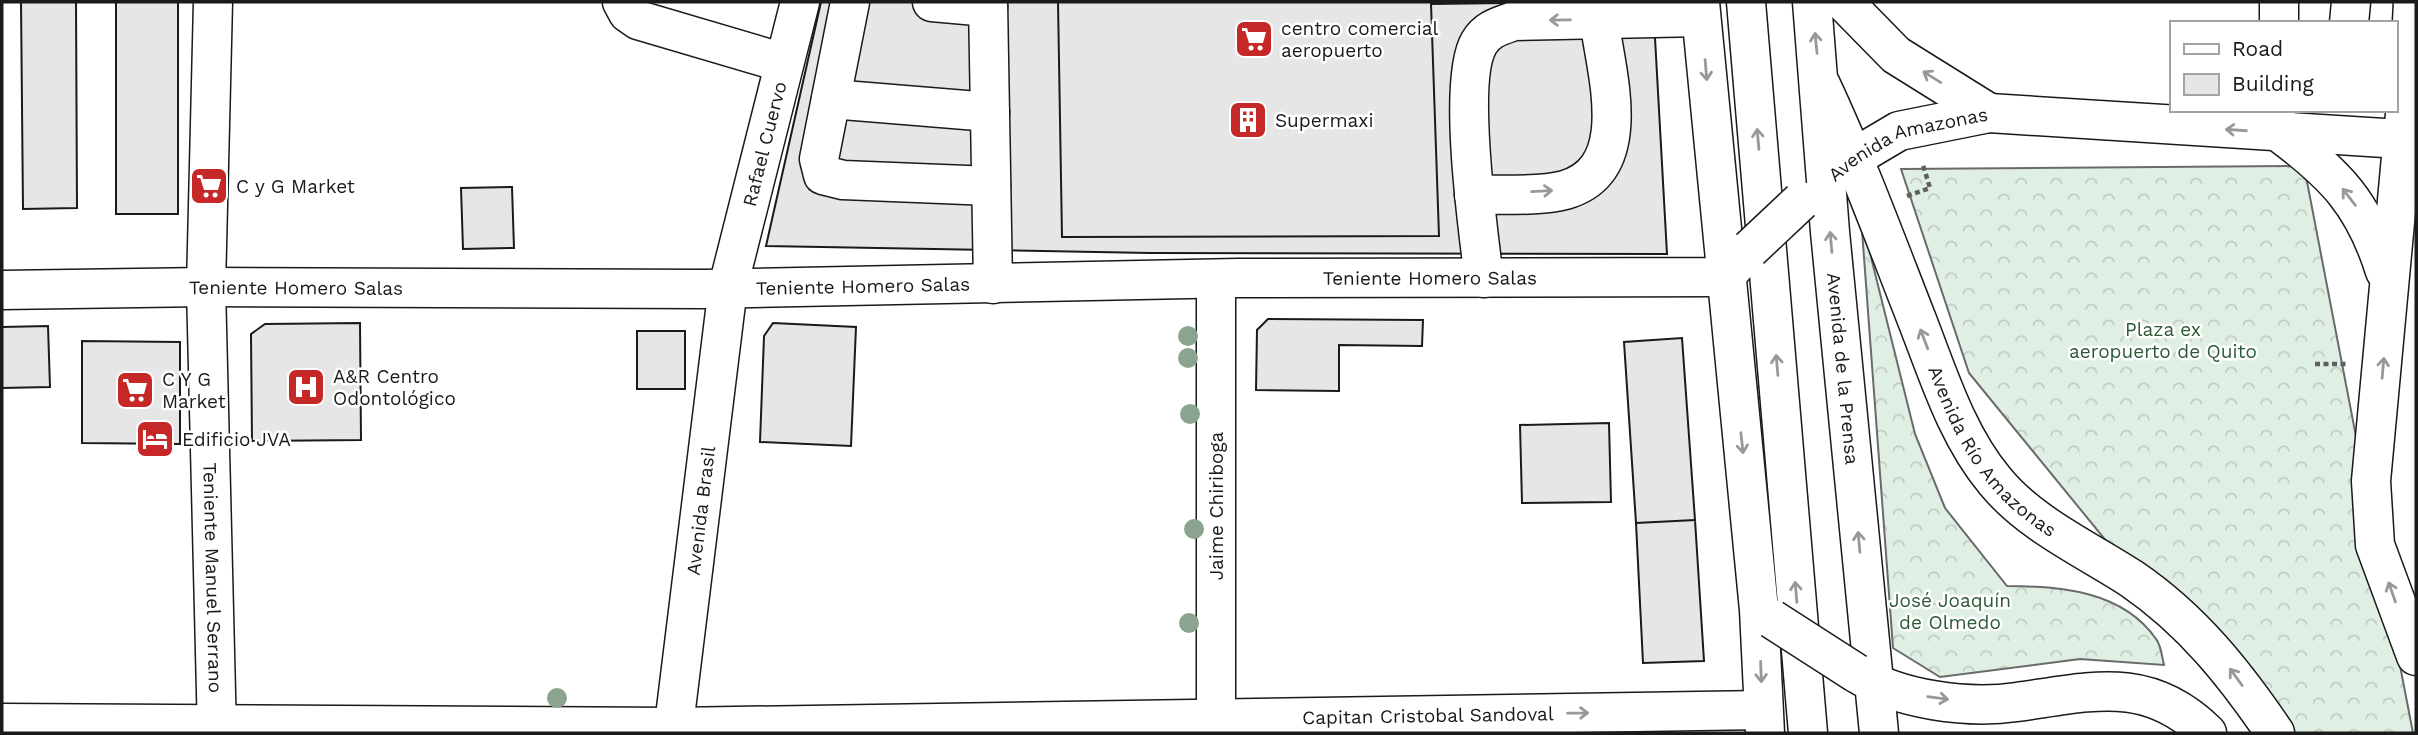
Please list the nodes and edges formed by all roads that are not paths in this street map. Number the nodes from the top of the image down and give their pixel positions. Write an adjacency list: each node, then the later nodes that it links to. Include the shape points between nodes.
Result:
1 (213, 2): 34 (street, Teniente Manuel Serrano)
2 (622, 2): 17 (street, via 638,20)
3 (800, 2): 17 (street, Rafael Cuervo)
4 (850, 2): 19 (street)
5 (932, 2): 12 (street)
6 (1746, 2): 46 (street, one-way to 6)
7 (1812, 2): 18 (street, Avenida de la Prensa, one-way to 7)
8 (1844, 2): 21 (street, Avenida Amazonas, one-way to 8, via 1896,55)
9 (2279, 2): 15 (street)
10 (2351, 2): 16 (street)
11 (2413, 2): 24 (street)
12 (988, 4): 20 (street)
13 (1701, 9): 14 (street); 29 (street, one-way to 29)
14 (1599, 19): 28 (street, one-way to 28, via 1514,20 1490,30 1479,43 1471,64); 28 (street, one-way to 14, via 1564,190 1590,178 1606,159 1612,133)
15 (2279, 21)
16 (2349, 21)
17 (784, 64): 35 (street, Rafael Cuervo)
18 (1821, 85): 25 (street, Avenida Río Amazonas); 27 (street, Avenida de la Prensa)
19 (831, 99): 20 (street); 26 (street, via 819,159 824,175 843,180)
20 (990, 112): 26 (street)
21 (1989, 113): 22 (street, one-way to 21); 25 (street, Avenida Amazonas, via 1899,131)
22 (2280, 122): 23 (street); 32 (street, one-way to 22, via 2373,233 2361,213)
23 (2344, 123): 24 (street)
24 (2409, 139): 32 (street)
25 (1855, 157): 27 (street, Avenida Amazonas); 50 (street, Avenida Río Amazonas, one-way to 25, via 2223,659 2195,631 2132,579 2019,505 1996,483 1978,458 1938,376)
26 (991, 186): 33 (street)
27 (1813, 191): 29 (street, Avenida Amazonas, bridge); 39 (street, Avenida de la Prensa, one-way to 27)
28 (1474, 195): 30 (street)
29 (1737, 263): 30 (street, Teniente Homero Salas); 37 (street, one-way to 37)
30 (1484, 278): 31 (street, Teniente Homero Salas)
31 (1216, 279): 33 (street, Teniente Homero Salas); 43 (street, Jaime Chiriboga)
32 (2388, 280): 38 (street, one-way to 32, via 2375,545 2371,481)
33 (993, 284): 35 (street, Teniente Homero Salas)
34 (206, 287): 35 (street, Teniente Homero Salas); 36 (street, Teniente Homero Salas); 44 (street, Teniente Manuel Serrano)
35 (728, 287): 45 (street, Avenida Brasil)
36 (2, 290)
37 (1765, 615): 39 (street, bridge); 41 (street, one-way to 41)
38 (2416, 656)
39 (1864, 678): 40 (street, one-way to 40, via 1904,693); 47 (street, Avenida de la Prensa)
40 (2015, 702): 48 (street); 49 (street, via 2114,689 2172,706)
41 (1764, 722): 43 (street, Capitan Cristobal Sandoval, one-way to 41)
42 (2, 723): 44 (street, Capitan Cristobal Sandoval)
43 (1216, 725): 45 (street, Capitan Cristobal Sandoval)
44 (217, 727): 45 (street, Capitan Cristobal Sandoval)
45 (674, 730)
46 (1808, 733)
47 (1879, 733)
48 (1970, 733)
49 (2207, 733)
50 (2275, 733)

